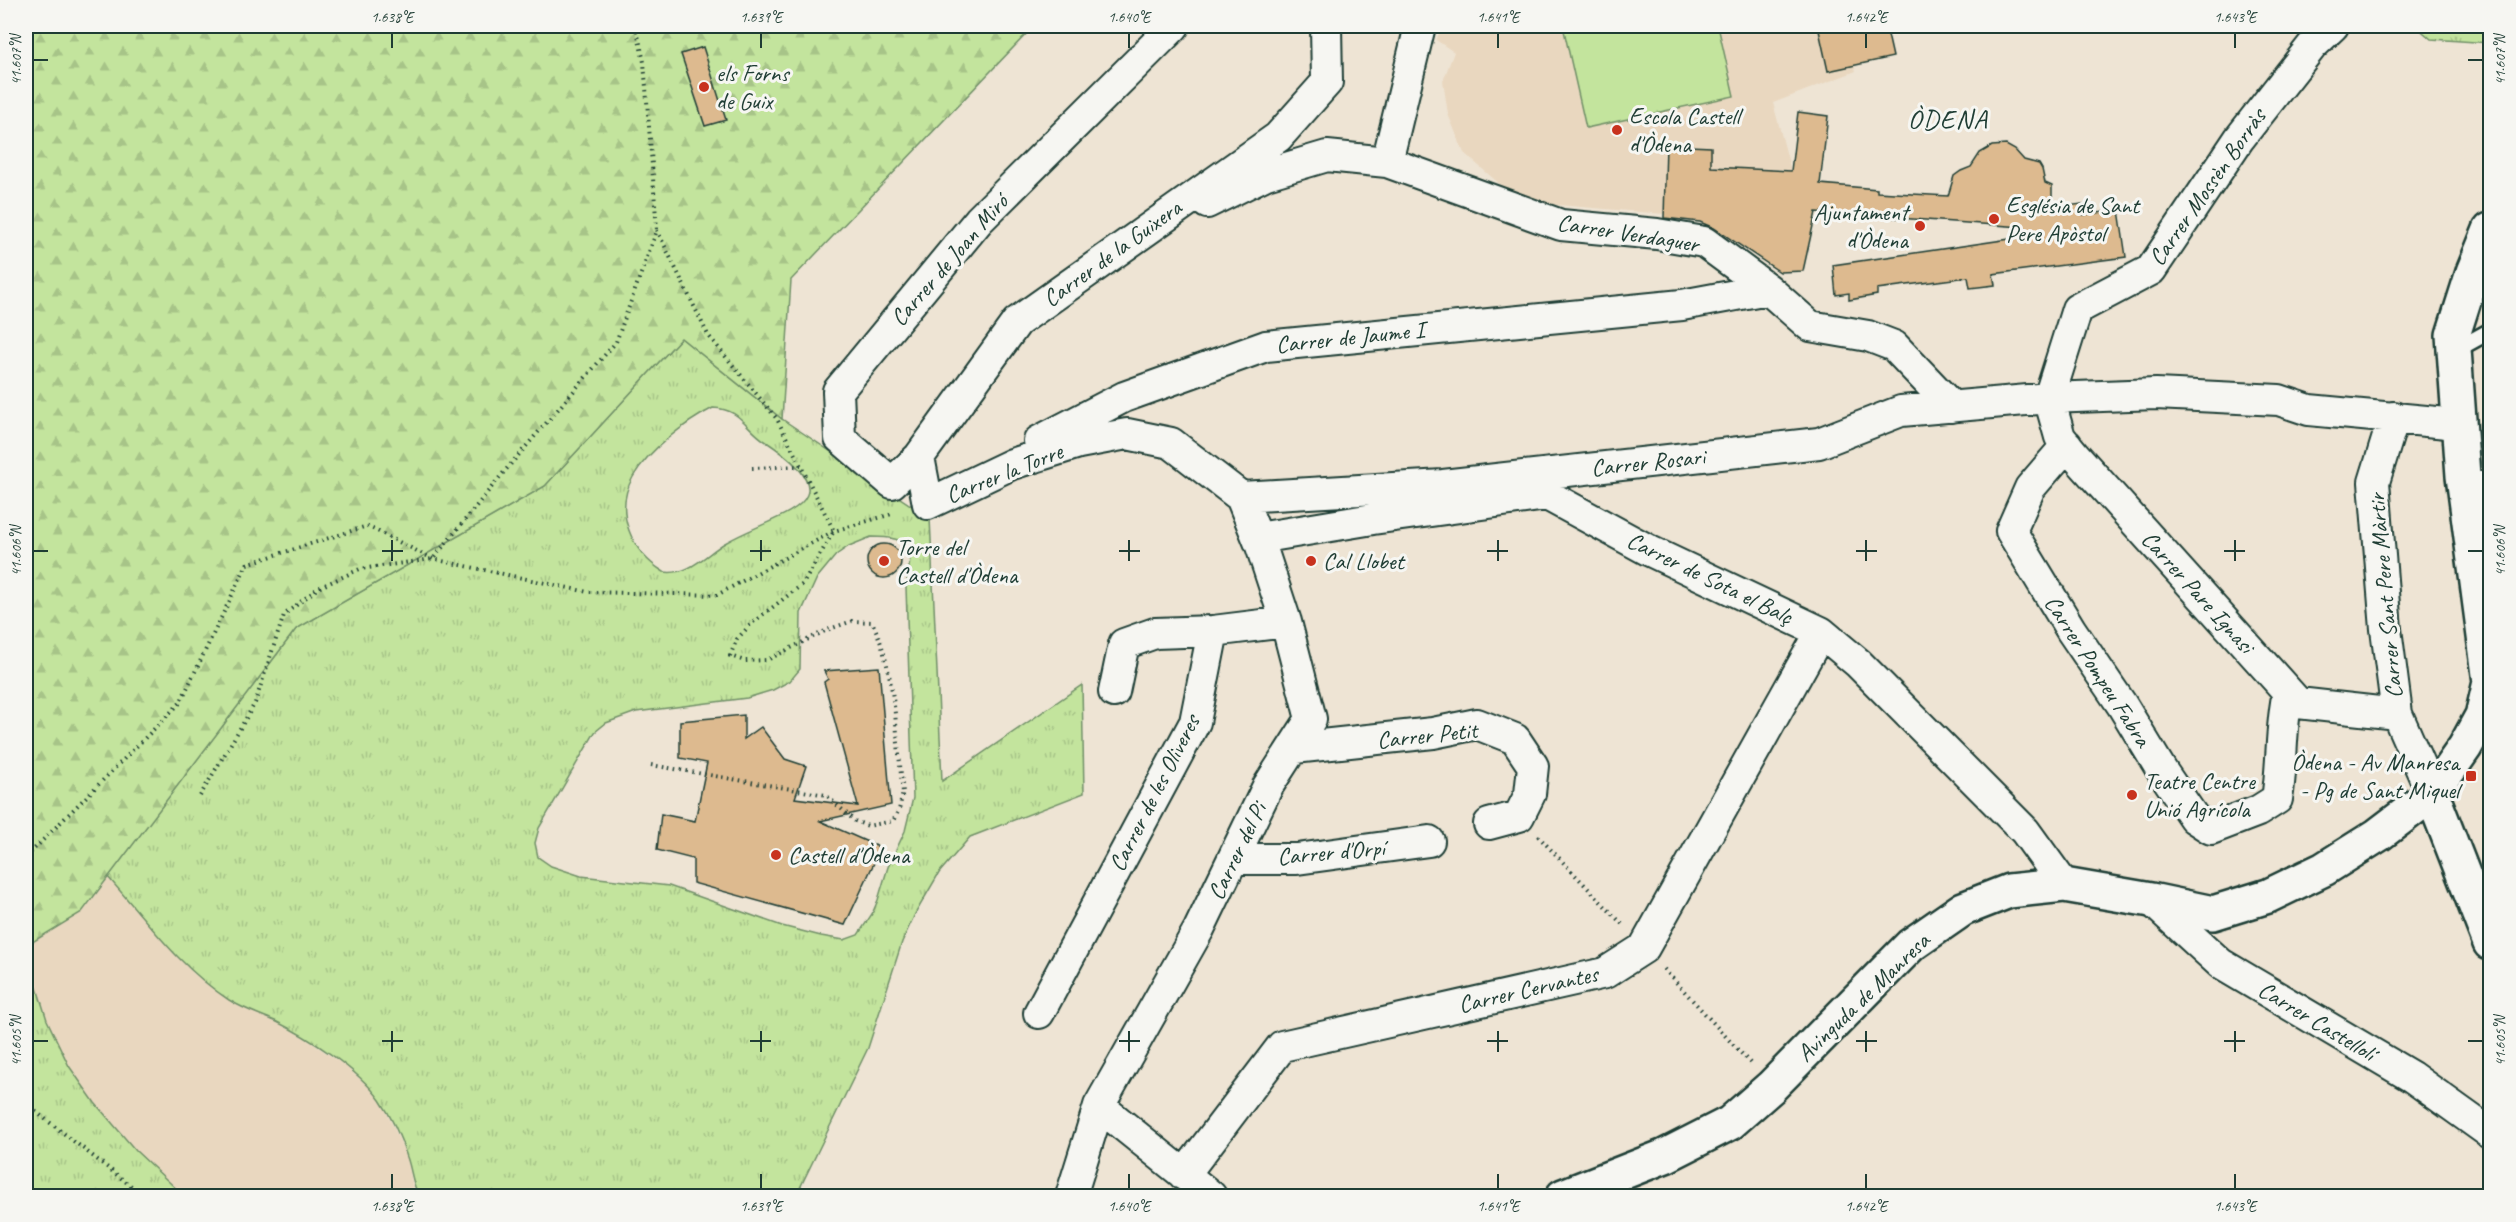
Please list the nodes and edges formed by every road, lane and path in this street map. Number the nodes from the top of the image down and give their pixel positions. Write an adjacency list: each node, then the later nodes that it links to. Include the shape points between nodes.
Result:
1 (636, 26): 8 (path, via 645,62)
2 (1174, 26): 18 (street, Carrer de Joan Miró, via 979,220 838,391 840,438 892,483)
3 (1326, 26): 7 (street, Carrer de la Guixera, via 1327,82 1278,137)
4 (1420, 26): 6 (street)
5 (2333, 26): 13 (street, Carrer Mossèn Borràs, via 2312,46 2239,139 2151,270 2077,309)
6 (1387, 162): 7 (street, Carrer Verdaguer, via 1327,156 1266,174 1205,205); 10 (street, Carrer Verdaguer, via 1561,225 1704,242)
7 (1161, 218): 18 (street, Carrer de la Guixera, via 1017,322)
8 (657, 230): 19 (path, via 708,335 777,419); 27 (path, via 616,342)
9 (2490, 230): 12 (street, Avinguda de Manresa, via 2453,335)
10 (1768, 289): 14 (street, Carrer Verdaguer, via 1810,326 1868,336 1894,346); 22 (street, Carrer de Jaume I, via 1682,305 1266,346 1124,397 1042,439)
11 (2490, 331): 12 (lane)
12 (2454, 351): 16 (street, Avinguda de Manresa)
13 (2049, 398): 14 (street, Carrer Rosari); 15 (street, via 2156,394 2280,400 2309,410); 17 (street, Carrer Pare Ignasi, via 2060,437)
14 (1952, 407): 23 (street, Carrer Rosari, via 1901,411 1818,443 1443,485)
15 (2394, 417): 16 (street); 33 (street, Carrer Sant Pere Màrtir, via 2374,482)
16 (2458, 424): 21 (street, Avinguda de Manresa)
17 (2067, 446): 32 (street, Carrer Pare Ignasi); 32 (street, Carrer Pompeu Fabra, via 2030,488 2011,531 2194,818 2211,829 2258,811 2277,799)
18 (919, 457): 24 (street)
19 (801, 466): 20 (path); 25 (path)
20 (752, 468)
21 (2478, 487): 36 (street, Avinguda de Manresa, via 2490,682 2482,716)
22 (961, 489): 23 (street, Carrer la Torre, via 1012,464 1079,443 1127,434 1172,443); 24 (street, Carrer la Torre)
23 (1241, 496): 26 (street, Carrer del Pi)
24 (927, 504): 25 (path)
25 (834, 531): 27 (path, via 717,595 588,592); 35 (path, via 803,584 752,623 737,639 730,656 746,662 767,660 827,630 852,621 872,622 887,665 903,792 900,810 893,820 868,826 855,821 826,795)
26 (1258, 538): 28 (street, Carrer del Pi); 30 (street, Carrer de Sota el Balç, via 1546,495 1650,551)
27 (433, 559): 37 (path, via 360,569 318,588 284,615 255,703); 40 (path, via 367,526 247,564 180,703)
28 (1286, 622): 29 (street); 34 (street, Carrer del Pi, via 1311,719)
29 (1214, 631): 31 (street, via 1155,633 1124,644); 45 (street, Carrer de les Oliveres, via 1195,722)
30 (1821, 632): 42 (street, Carrer de Sota el Balç, via 1858,663 2025,831); 49 (street, Carrer Cervantes, via 1644,948 1605,973 1282,1046)
31 (1114, 692)
32 (2288, 692): 33 (street, Carrer Pare Ignasi, via 2298,703)
33 (2397, 714): 36 (street, Carrer Sant Pere Màrtir)
34 (1294, 748): 38 (street, Carrer Petit, via 1433,733 1477,724 1515,739 1533,766 1530,794 1519,816); 41 (street, Carrer del Pi, via 1268,786)
35 (651, 765)
36 (2432, 794): 43 (street, Avinguda de Manresa, via 2324,869 2268,896 2213,913); 44 (street)
37 (200, 796)
38 (1490, 824)
39 (1429, 841): 41 (street, Carrer d'Orpí, via 1298,859)
40 (26, 857)
41 (1233, 859): 47 (street, Carrer del Pi, via 1199,928)
42 (2064, 885): 43 (street, Avinguda de Manresa); 53 (street, Avinguda de Manresa, via 2009,891 1963,909 1911,945 1771,1087 1730,1123 1665,1156)
43 (2151, 900): 48 (street, Carrer Castellolí, via 2221,964 2412,1077)
44 (2490, 943)
45 (1039, 1012)
46 (26, 1104): 50 (path)
47 (1099, 1106): 49 (street); 51 (street, Carrer del Pi)
48 (2490, 1133)
49 (1184, 1174): 52 (street)
50 (144, 1197)
51 (1071, 1197)
52 (1211, 1197)
53 (1563, 1197)

